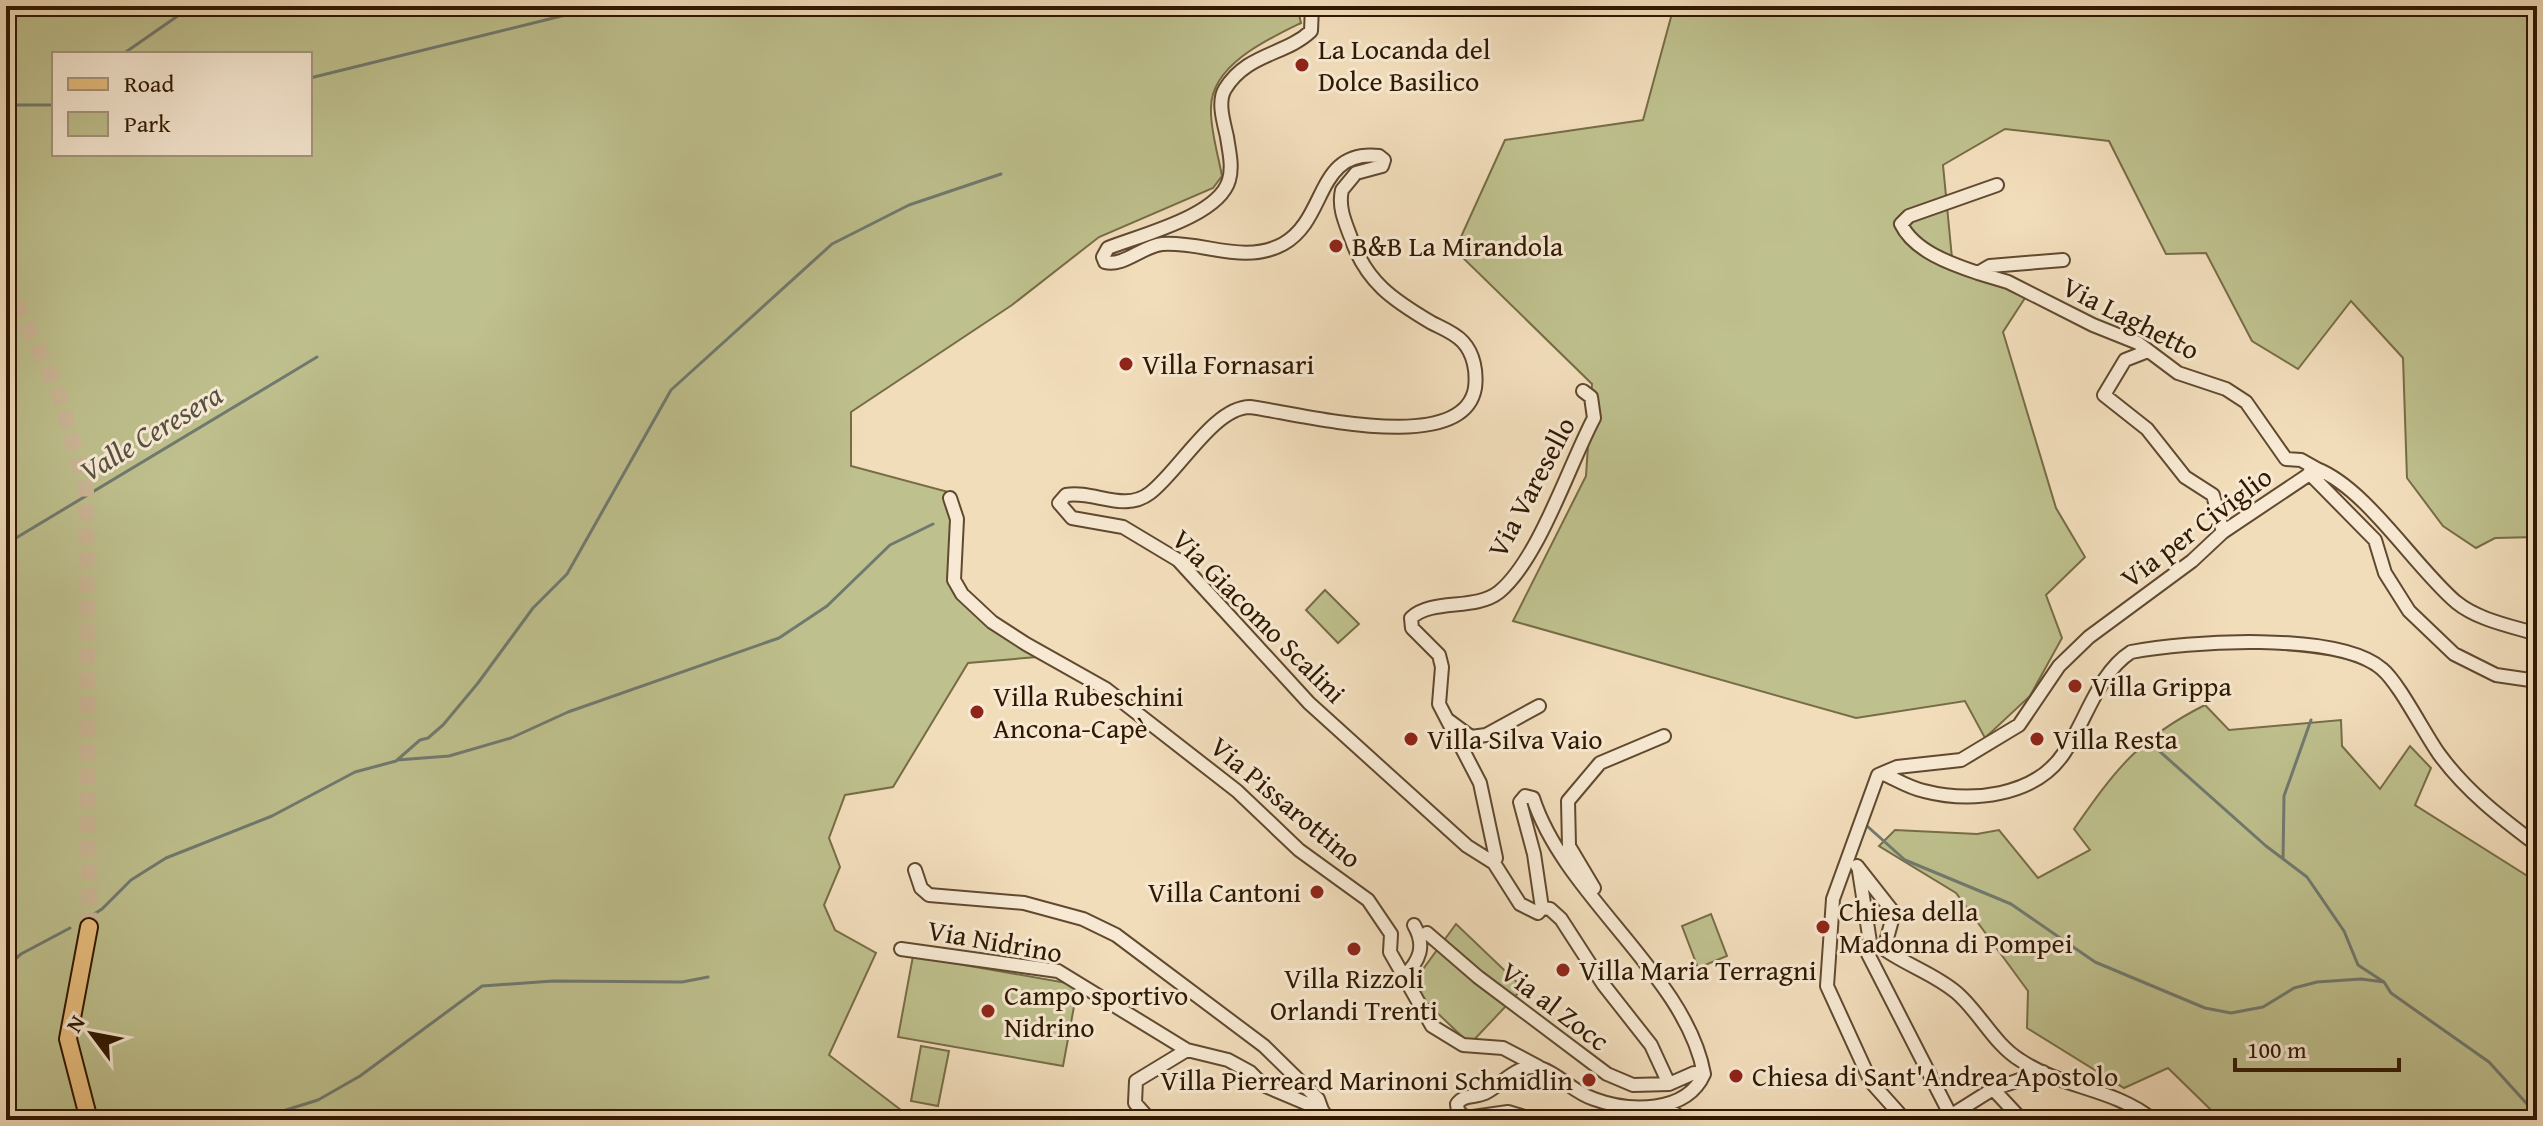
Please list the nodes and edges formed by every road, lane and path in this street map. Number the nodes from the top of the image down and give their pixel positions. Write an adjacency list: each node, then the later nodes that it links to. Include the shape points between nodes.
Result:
1 (1312, 6): 18 (street, Via Giacomo Scalini, via 1311,31 1253,61 1225,89 1221,103 1231,161 1230,178 1220,196 1194,214 1108,248 1103,257 1116,263 1161,244 1231,253 1274,248 1306,225 1329,173 1348,161 1379,156 1382,166 1356,173 1342,190 1342,210 1354,247 1377,287 1466,344 1475,374 1470,402 1439,424 1384,428 1236,408 1146,496 1119,503 1075,493 1059,503 1072,518 1123,527 1178,560 1309,703 1467,846)
2 (1997, 185): 4 (street, via 1909,216 1901,224 1917,243)
3 (2063, 260): 4 (street, Via Laghetto, via 1990,266)
4 (1978, 273): 5 (street, Via Laghetto, via 2008,282)
5 (2148, 351): 7 (street, Via Laghetto, via 2178,373 2226,389 2246,402 2286,459 2301,460); 9 (street, via 2125,360 2104,395 2147,429 2185,477 2213,495)
6 (1583, 391): 13 (street, Via Varesello, via 1591,397 1594,418 1528,554 1498,593 1411,618 1412,628 1439,655)
7 (2313, 471): 9 (street, Via per Civiglio); 10 (street, via 2342,484 2458,604); 11 (street, via 2375,540 2385,573 2409,611 2454,654 2496,675)
8 (950, 498): 28 (street, Via Pissarottino, via 957,519 954,580 962,594 992,622 1106,689 1237,791 1299,850 1368,900 1391,934 1390,952)
9 (2223, 532): 15 (street, Via per Civiglio, via 2089,637 2059,666 2019,725 1961,760 1897,767)
10 (2537, 634)
11 (2537, 681)
12 (1539, 706): 13 (street, via 1486,735 1471,737)
13 (1444, 717): 18 (street, Via Varesello, via 1480,783)
14 (1664, 736): 24 (street, via 1600,763 1568,801 1569,846)
15 (1884, 774): 16 (street, via 1921,791 1965,798 2014,789 2040,777 2063,756 2116,662 2131,652 2248,641 2351,653 2381,668 2441,756 2487,808); 17 (street, via 1878,775 1870,792)
16 (2537, 845)
17 (1852, 853): 19 (street); 43 (street, via 1825,916 1827,986 1871,1082)
18 (1494, 863): 21 (street, Via Giacomo Scalini, via 1520,904 1532,912)
19 (1857, 866): 27 (street, via 1894,913 1884,949); 29 (street, via 1863,881 1868,954)
20 (915, 870): 37 (street, via 929,895 1024,903 1083,919 1116,935 1264,1046 1318,1099)
21 (1542, 908): 24 (street, via 1520,802 1525,796 1533,798 1543,828 1564,862); 34 (street, Via Giacomo Scalini, via 1561,919 1651,1045)
22 (1414, 925): 28 (street, via 1421,949)
23 (89, 927): 39 (main road, via 68,1039)
24 (1618, 929): 33 (street, via 1689,1029)
25 (1427, 933): 34 (street, Via al Zocc, via 1607,1074 1633,1085)
26 (901, 949): 30 (street, Via Nidrino, via 1058,971)
27 (1904, 963): 29 (street); 32 (street, via 1933,975 1959,995 2008,1051)
28 (1403, 977): 31 (street, Via Pissarottino, via 1423,1016 1442,1034 1463,1045 1503,1048)
29 (1881, 980): 38 (street)
30 (1187, 1050): 37 (street, Via Nidrino, via 1228,1060 1263,1085); 40 (street, via 1136,1081 1135,1103)
31 (1539, 1067): 36 (street, Via Pissarottino, via 1595,1100); 41 (street, via 1521,1069 1485,1093 1462,1098 1457,1108 1466,1118 1508,1112)
32 (2043, 1072): 35 (street); 45 (street, via 2112,1095)
33 (1704, 1074): 34 (street, Via al Zocc); 36 (street, via 1686,1096)
34 (1669, 1084)
35 (1993, 1089): 38 (street); 44 (street)
36 (1664, 1106): 42 (street)
37 (1325, 1115)
38 (1952, 1118)
39 (89, 1120)
40 (1150, 1120)
41 (1535, 1120)
42 (1684, 1120)
43 (1905, 1120)
44 (2022, 1120)
45 (2153, 1120)

